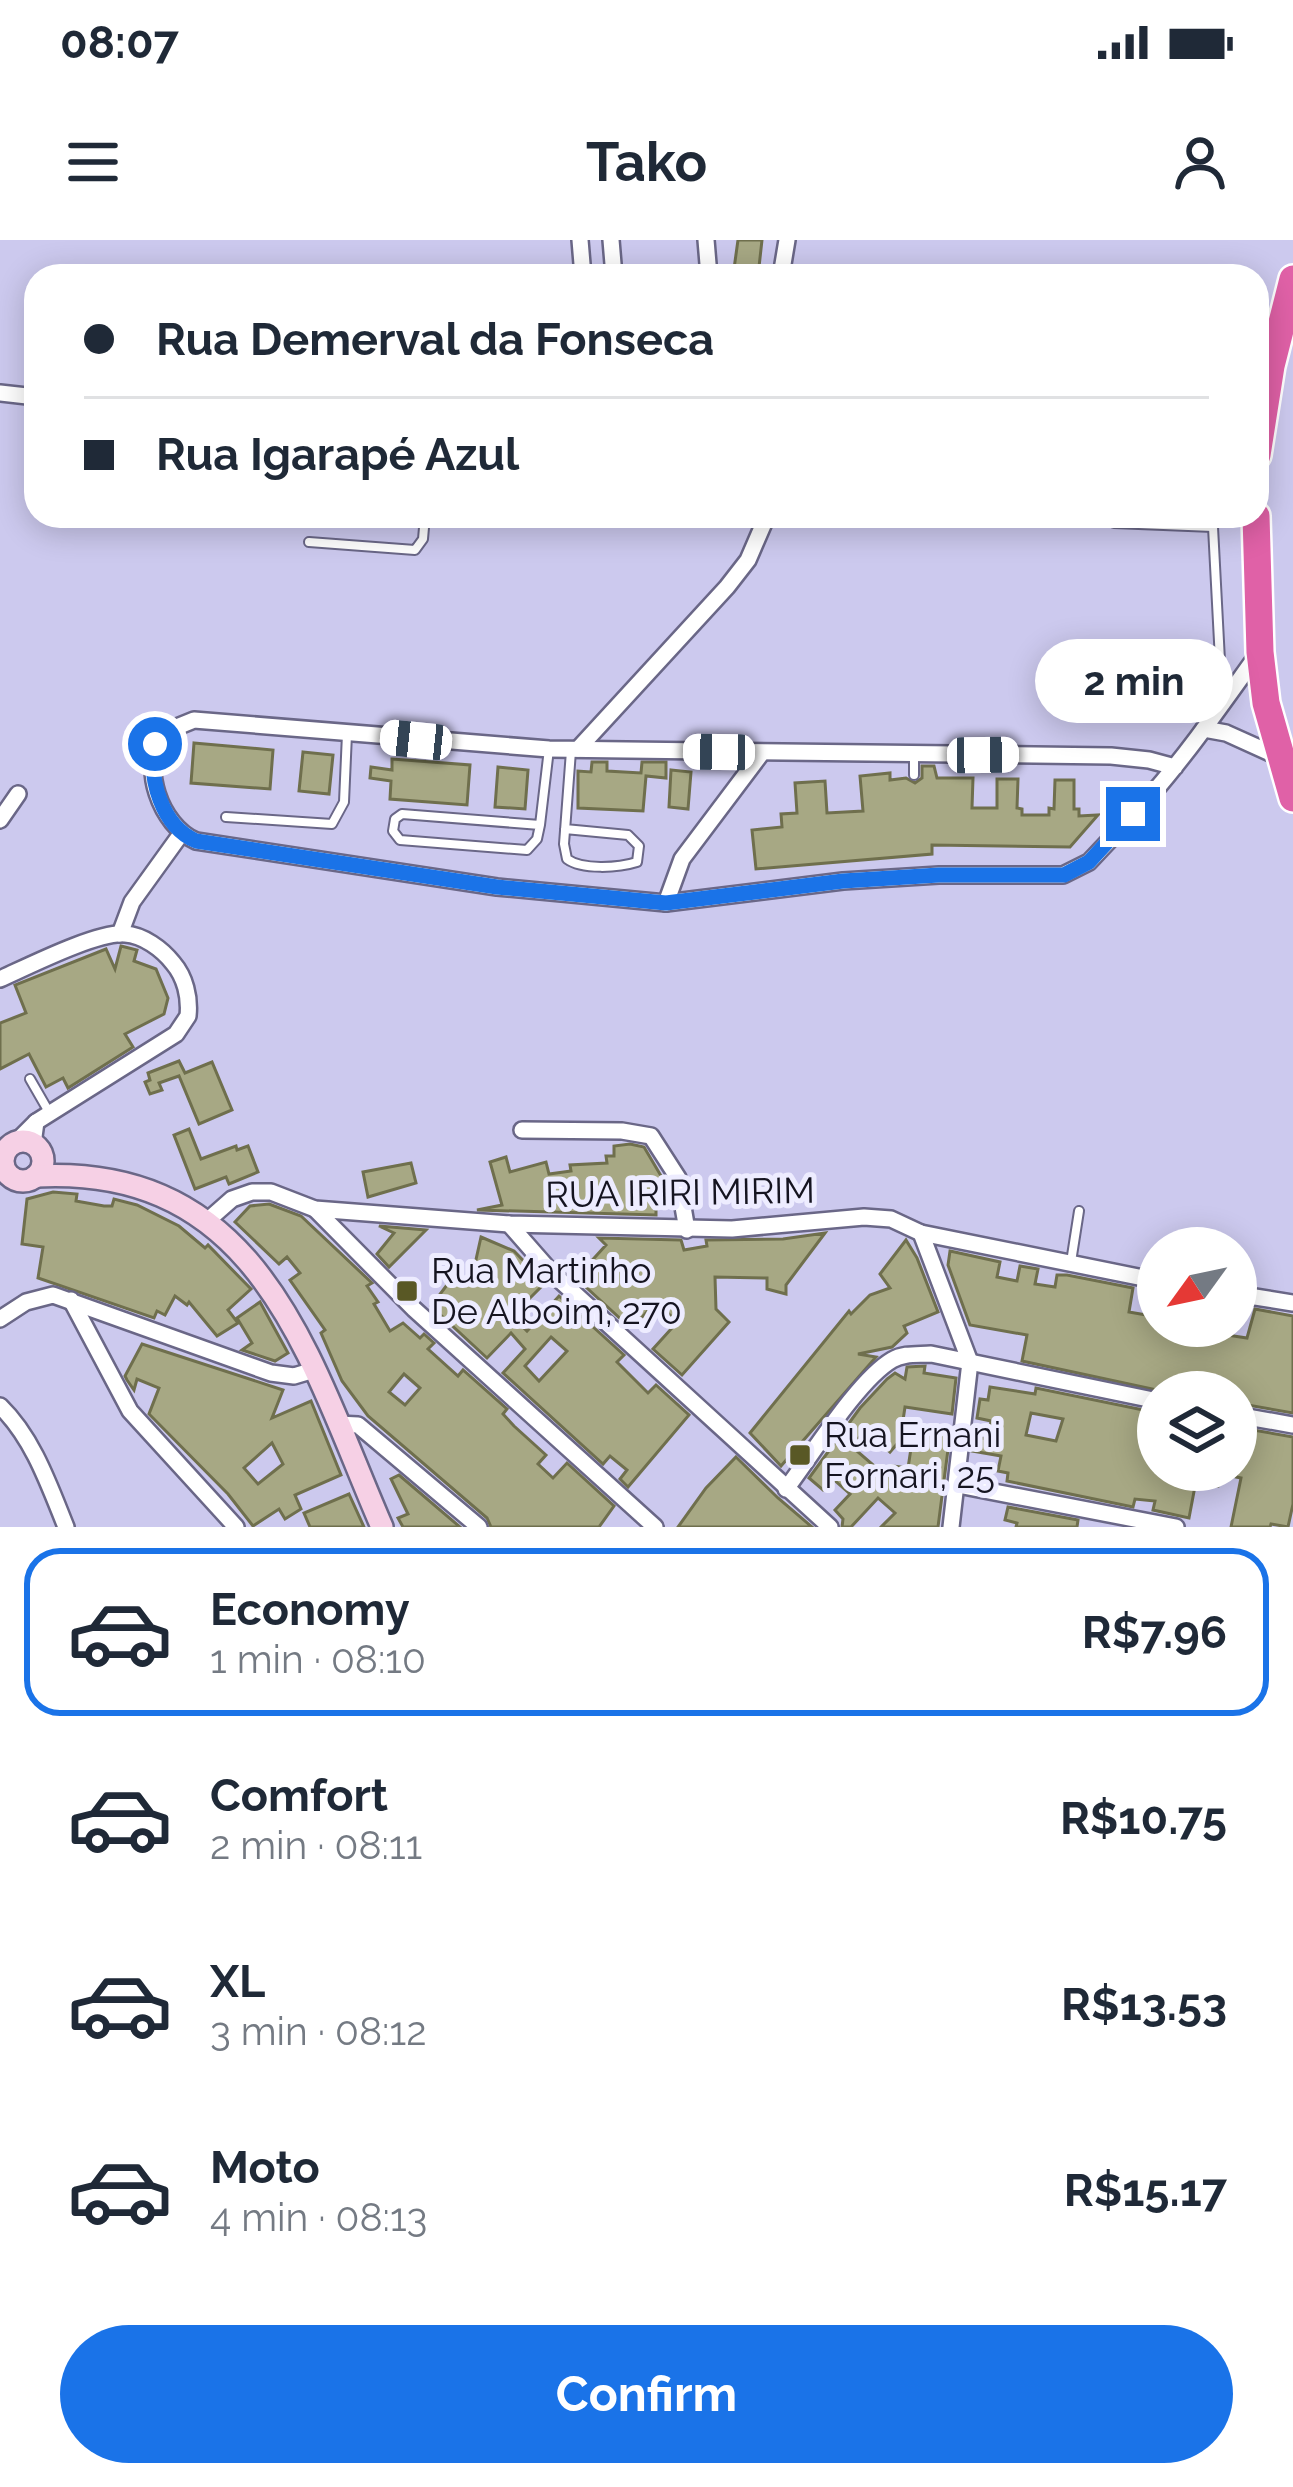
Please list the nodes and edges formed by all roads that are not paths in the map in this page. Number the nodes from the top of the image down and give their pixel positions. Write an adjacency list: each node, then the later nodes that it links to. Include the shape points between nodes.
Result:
1 (1293, 279): 2 (highway)
2 (1269, 356)
3 (424, 528): 7 (lane, via 415,550)
4 (762, 528): 13 (street, via 727,587)
5 (1212, 528): 9 (lane)
6 (1256, 528): 8 (highway)
7 (309, 542)
8 (1260, 652): 9 (street); 16 (highway)
9 (1222, 702): 10 (street)
10 (1204, 729): 16 (street); 17 (street)
11 (347, 732): 12 (street); 21 (lane, via 344,802 332,824); 25 (street, via 194,720 171,726 155,744 154,781)
12 (549, 749): 13 (street); 23 (lane)
13 (575, 749): 14 (street); 24 (lane)
14 (761, 754): 15 (street); 26 (street, via 682,859)
15 (914, 755): 17 (street, via 1111,756); 18 (lane)
16 (1280, 757): 20 (highway)
17 (1175, 767): 26 (street, via 1089,862 1064,875 843,881)
18 (914, 775)
19 (18, 794): 22 (street)
20 (1293, 798)
21 (226, 818)
22 (0, 820)
23 (540, 824): 23 (lane, via 402,814 393,831 400,840 527,850)
24 (565, 829): 24 (lane, via 635,839 637,862 575,865 566,859)
25 (181, 834): 26 (street, via 410,875); 27 (street, via 132,902)
26 (666, 903)
27 (120, 934): 28 (street); 31 (street, via 169,957 184,983 188,1016 176,1034)
28 (0, 979)
29 (30, 1079): 31 (lane)
30 (521, 1130): 36 (street, via 651,1136 678,1178)
31 (22, 1150): 34 (main road, via 69,1174 136,1186)
32 (315, 1209): 34 (street, RUA IRIRI MIRIM, via 252,1192); 35 (street, RUA IRIRI MIRIM); 57 (street)
33 (1079, 1211): 38 (lane)
34 (207, 1221): 45 (main road, via 274,1292)
35 (509, 1223): 36 (street, RUA IRIRI MIRIM); 52 (street, via 552,1273)
36 (687, 1230): 37 (street, RUA IRIRI MIRIM, via 864,1217)
37 (921, 1233): 38 (street, RUA IRIRI MIRIM); 44 (street)
38 (1070, 1264): 39 (street, RUA IRIRI MIRIM)
39 (1137, 1277)
40 (1257, 1298): 42 (street)
41 (70, 1300): 43 (street, via 41,1297); 45 (street, via 271,1373); 54 (street, via 130,1411)
42 (1293, 1304)
43 (0, 1319)
44 (970, 1362): 46 (street); 51 (street); 52 (street, via 931,1354 893,1360)
45 (314, 1370): 49 (main road)
46 (1137, 1397)
47 (0, 1406): 53 (street, via 42,1470)
48 (1257, 1419): 50 (street)
49 (338, 1424): 55 (main road); 56 (street, via 358,1425)
50 (1293, 1425)
51 (958, 1485): 59 (street); 60 (street)
52 (787, 1489): 58 (street)
53 (66, 1527)
54 (236, 1527)
55 (382, 1527)
56 (479, 1527)
57 (656, 1527)
58 (830, 1527)
59 (951, 1527)
60 (1176, 1527)

